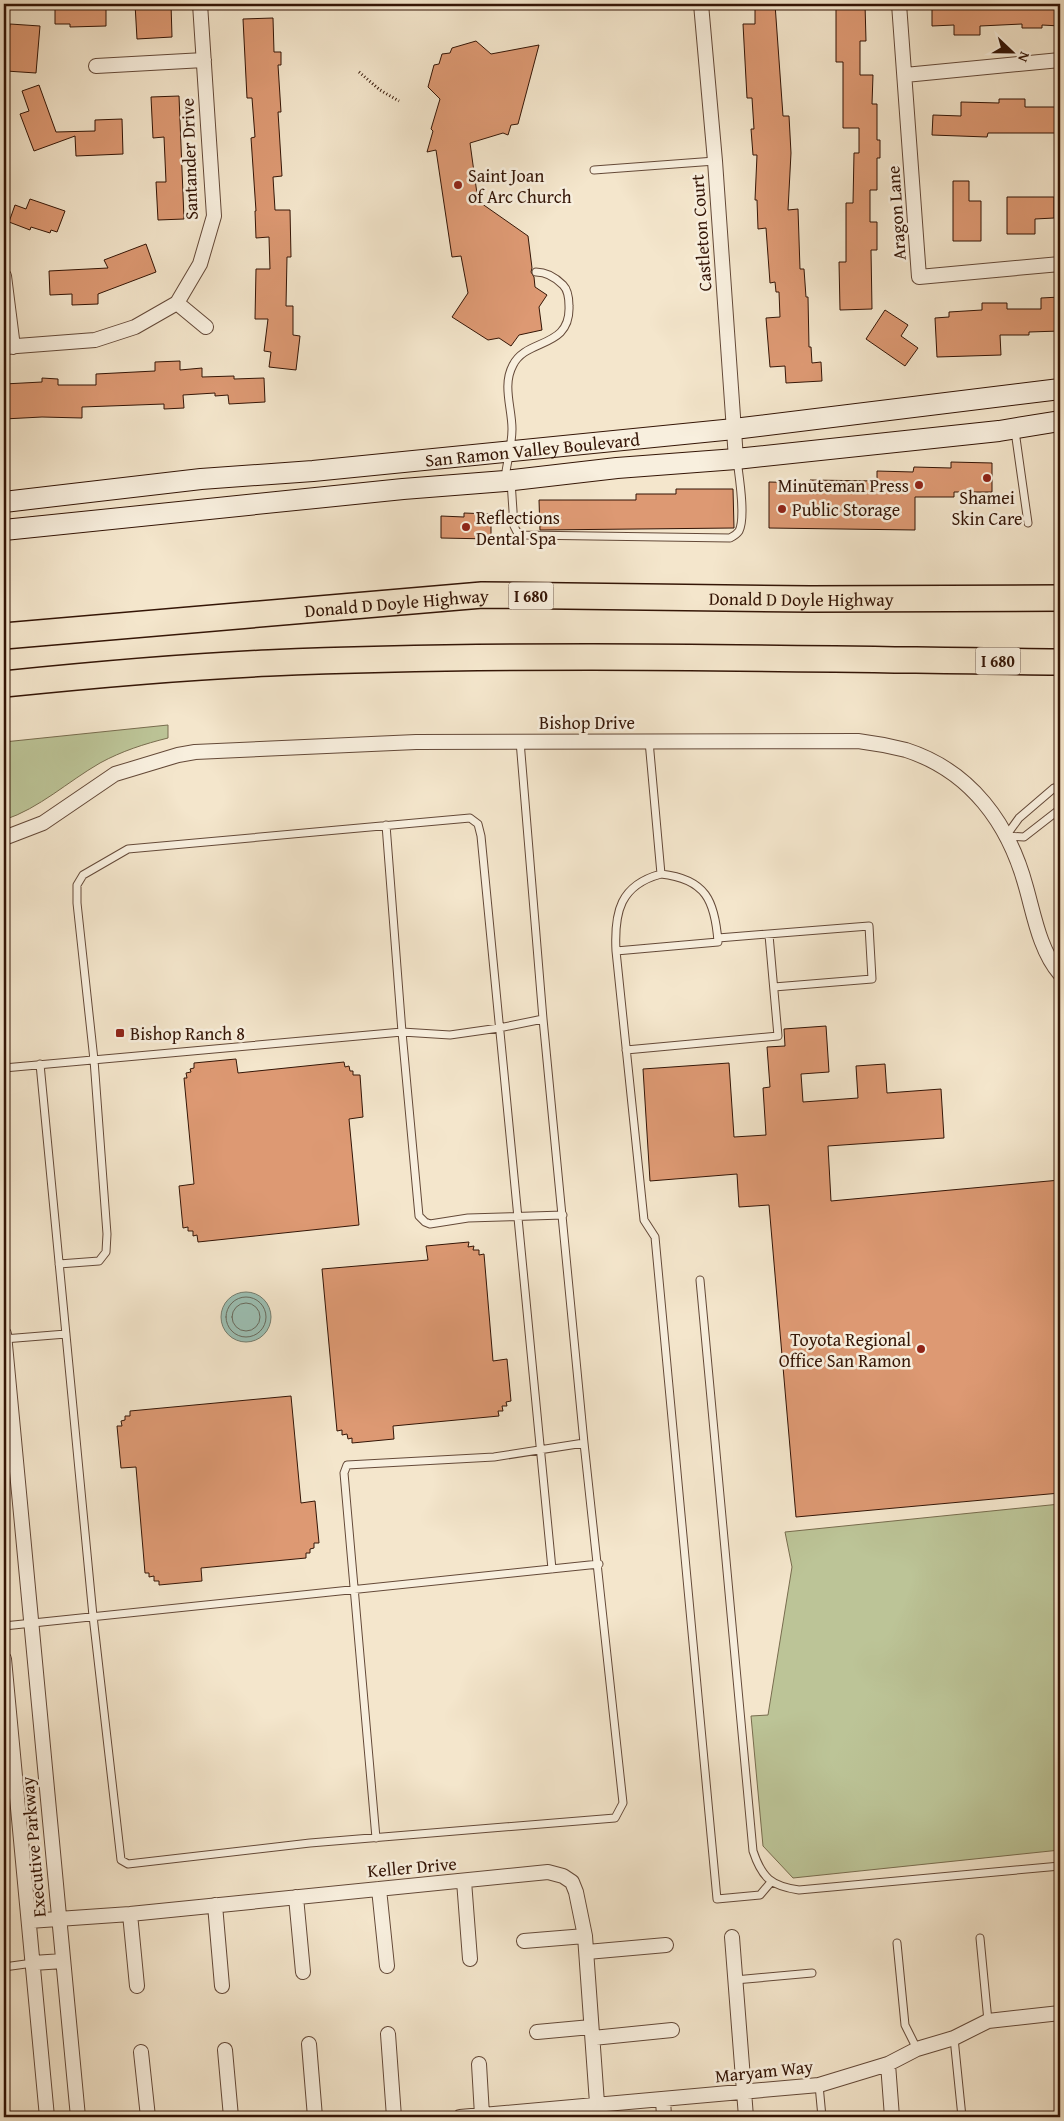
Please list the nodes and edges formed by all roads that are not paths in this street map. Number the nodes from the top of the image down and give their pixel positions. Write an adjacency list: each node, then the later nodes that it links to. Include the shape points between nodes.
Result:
1 (200, 4): 4 (street, Santander Drive)
2 (701, 4): 8 (street, Castleton Court)
3 (899, 4): 7 (street, Aragon Lane)
4 (204, 60): 6 (street); 13 (street, Santander Drive, via 214,216 200,264)
5 (1060, 60): 7 (street)
6 (96, 66)
7 (905, 75): 10 (street, Aragon Lane, via 919,277)
8 (715, 161): 9 (lane); 19 (street, Castleton Court)
9 (594, 170)
10 (1060, 264)
11 (536, 272): 20 (lane, via 553,276 564,286 569,298 569,312 564,329 550,342 519,356 512,365 508,385 512,429)
12 (4, 276): 15 (street)
13 (177, 303): 14 (street); 15 (street, Santander Drive, via 135,327 95,340)
14 (206, 327)
15 (8, 347)
16 (1060, 389): 19 (main road, San Ramon Valley Boulevard)
17 (1060, 421): 18 (main road, San Ramon Valley Boulevard)
18 (1015, 428): 21 (main road, San Ramon Valley Boulevard); 24 (lane)
19 (734, 429): 20 (main road, San Ramon Valley Boulevard); 21 (street, Castleton Court)
20 (508, 451): 22 (lane); 23 (main road, San Ramon Valley Boulevard, via 201,479)
21 (736, 459): 22 (main road, San Ramon Valley Boulevard, via 616,468); 22 (lane, via 741,528 730,538 524,535 514,526)
22 (508, 481): 25 (main road, San Ramon Valley Boulevard)
23 (4, 502)
24 (1028, 523)
25 (4, 530)
26 (1060, 598): 27 (highway, Donald D Doyle Highway / I 680, via 482,595)
27 (4, 636)
28 (1060, 662): 29 (highway, I 680, via 594,656 439,658 116,672)
29 (4, 684)
30 (649, 740): 31 (street, Bishop Drive); 35 (street, Bishop Drive, via 858,740 907,751 931,761 971,788 987,805); 37 (lane)
31 (520, 741): 36 (street, Bishop Drive, via 285,747 178,755 114,774 42,823); 43 (lane)
32 (1060, 786): 35 (lane, via 1019,818)
33 (1060, 809): 35 (lane, via 1024,837)
34 (386, 826): 44 (lane, via 470,818 478,824); 45 (lane); 47 (lane, via 128,849 83,876 78,884 78,903)
35 (1006, 836): 41 (street, Bishop Drive, via 1021,867 1039,934)
36 (4, 838)
37 (661, 874): 39 (lane, via 685,879 708,896 714,910); 40 (lane, via 638,884 622,902 615,927)
38 (769, 935): 39 (lane); 42 (lane); 42 (lane, via 869,926 872,979)
39 (718, 938): 40 (lane, via 718,942)
40 (616, 951): 46 (lane)
41 (1060, 974)
42 (774, 987): 46 (lane, via 778,1036)
43 (543, 1019): 44 (lane); 50 (lane)
44 (499, 1028): 45 (lane, via 450,1035); 51 (lane)
45 (402, 1032): 47 (lane); 51 (lane, via 419,1216 430,1224)
46 (626, 1050): 69 (lane, via 644,1220 654,1237 717,1899 760,1895)
47 (94, 1060): 48 (lane); 52 (lane, via 106,1252 99,1261)
48 (40, 1064): 49 (lane); 52 (lane)
49 (4, 1068)
50 (563, 1214): 51 (lane); 57 (lane)
51 (518, 1215): 58 (lane)
52 (59, 1264): 55 (lane)
53 (700, 1280): 69 (lane, via 753,1851 761,1872)
54 (4, 1334): 56 (street, Executive Parkway)
55 (66, 1334): 56 (lane); 62 (lane)
56 (4, 1339): 63 (street, Executive Parkway)
57 (584, 1443): 58 (lane); 59 (lane)
58 (540, 1451): 60 (lane); 61 (lane, via 439,1461 347,1465 344,1473)
59 (598, 1564): 60 (lane); 66 (lane, via 623,1803 615,1818)
60 (552, 1569): 61 (lane)
61 (355, 1590): 62 (lane); 66 (lane)
62 (94, 1616): 63 (lane); 66 (lane, via 121,1860 128,1864)
63 (31, 1623): 64 (lane); 74 (street, Executive Parkway)
64 (4, 1626)
65 (4, 1659): 75 (street, Executive Parkway)
66 (376, 1838)
67 (1060, 1866): 69 (lane, via 799,1890)
68 (464, 1881): 70 (street, Keller Drive); 76 (street, Keller Drive, via 548,1872 563,1876 572,1882 576,1892); 83 (street)
69 (771, 1882)
70 (379, 1889): 71 (street, Keller Drive); 86 (street)
71 (296, 1897): 72 (street, Keller Drive); 88 (street)
72 (215, 1905): 73 (street, Keller Drive); 92 (street)
73 (130, 1914): 74 (street, Keller Drive); 91 (street)
74 (58, 1918): 75 (street, Keller Drive); 84 (street, Executive Parkway)
75 (29, 1921): 85 (street, Executive Parkway)
76 (585, 1936): 79 (street); 82 (street, Keller Drive)
77 (732, 1937): 90 (street)
78 (980, 1938): 94 (lane)
79 (524, 1941)
80 (897, 1943): 101 (lane, via 905,2025)
81 (666, 1945): 82 (street)
82 (587, 1952): 97 (street, Keller Drive)
83 (470, 1959)
84 (63, 1961): 85 (street); 112 (street, Executive Parkway)
85 (33, 1964): 87 (lane); 111 (street, Executive Parkway)
86 (387, 1966)
87 (4, 1967)
88 (303, 1972)
89 (812, 1973): 90 (lane)
90 (735, 1980): 107 (street)
91 (137, 1986)
92 (222, 1986)
93 (1060, 2013): 94 (street, Maryam Way)
94 (988, 2021): 99 (street, Maryam Way)
95 (672, 2030): 97 (street)
96 (536, 2032): 97 (street)
97 (592, 2032): 109 (street, Keller Drive)
98 (388, 2034): 116 (street)
99 (954, 2038): 101 (street, Maryam Way); 122 (lane)
100 (309, 2044): 115 (street)
101 (916, 2049): 105 (street, Maryam Way)
102 (225, 2050): 114 (street)
103 (141, 2052): 113 (street)
104 (479, 2064): 110 (street)
105 (888, 2064): 106 (street, Maryam Way); 121 (street)
106 (819, 2085): 107 (street, Maryam Way); 120 (lane)
107 (744, 2092): 108 (street, Maryam Way); 119 (street)
108 (663, 2099): 109 (street, Maryam Way); 118 (street)
109 (597, 2111): 110 (street, Maryam Way)
110 (491, 2116): 117 (street, Maryam Way)
111 (47, 2117)
112 (78, 2117)
113 (148, 2117)
114 (231, 2117)
115 (315, 2117)
116 (394, 2117)
117 (460, 2117)
118 (664, 2117)
119 (746, 2117)
120 (822, 2117)
121 (892, 2117)
122 (962, 2117)

